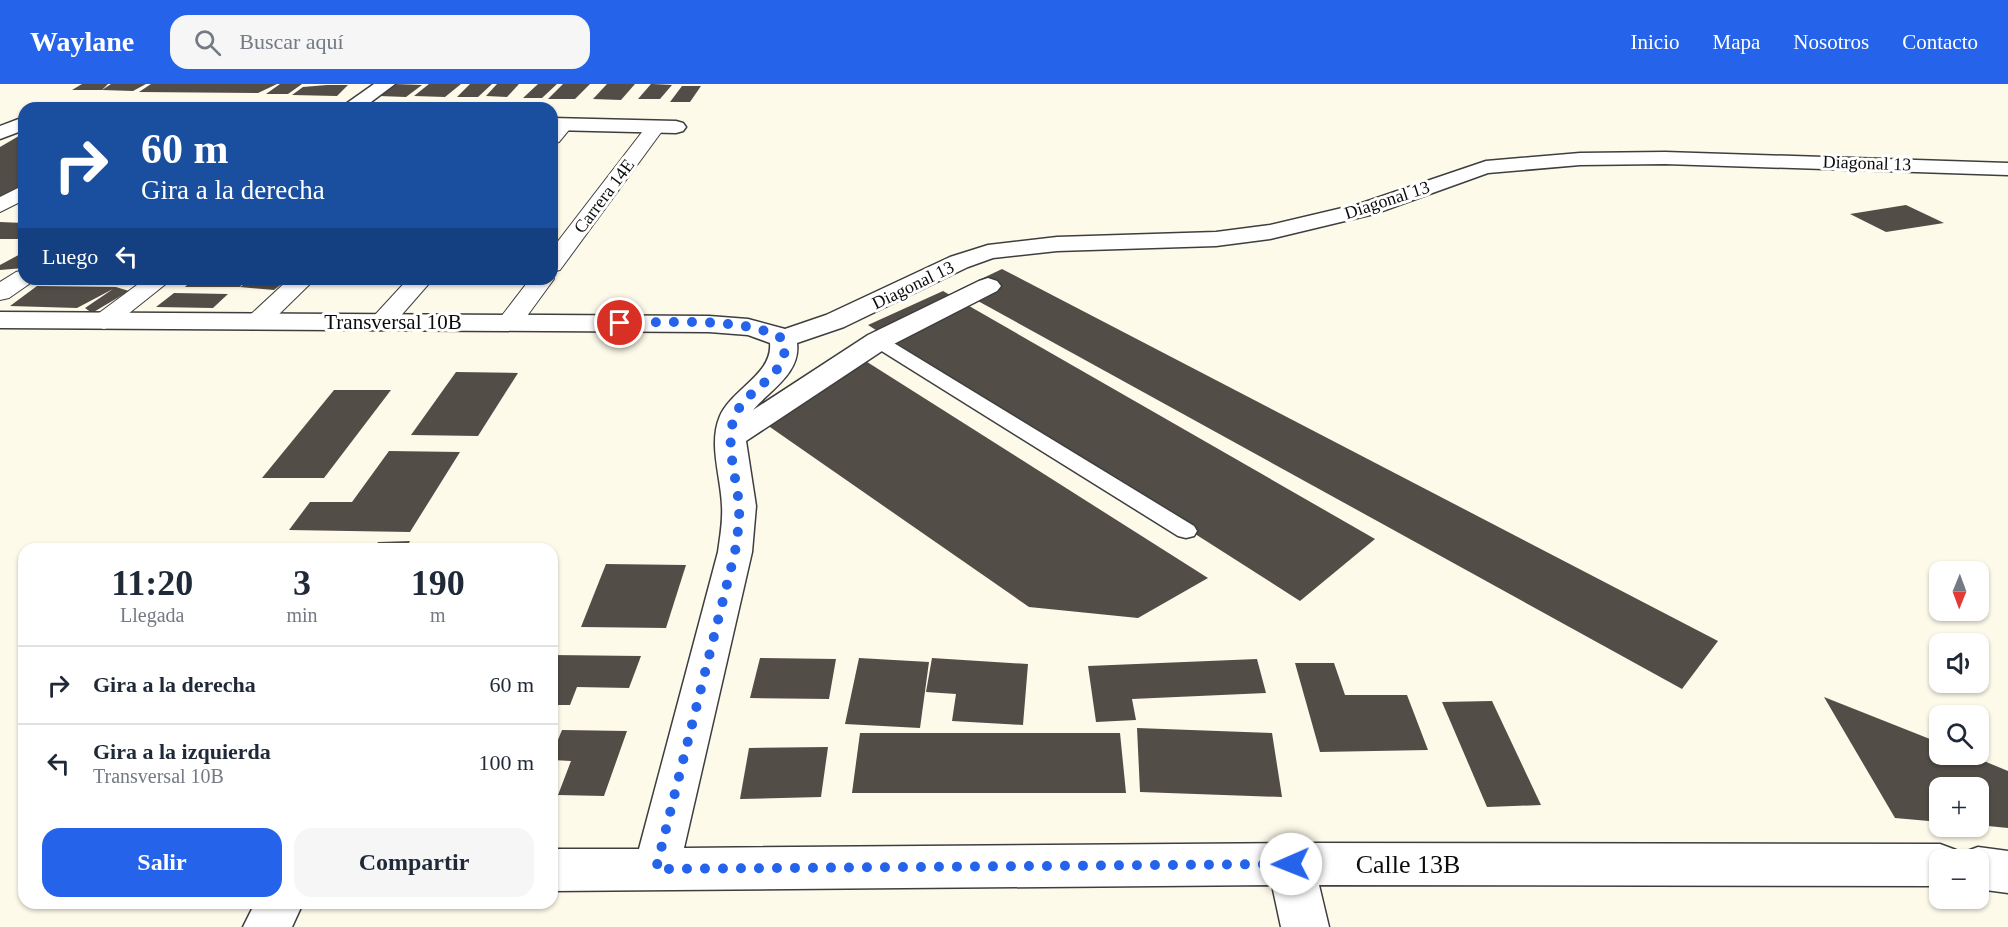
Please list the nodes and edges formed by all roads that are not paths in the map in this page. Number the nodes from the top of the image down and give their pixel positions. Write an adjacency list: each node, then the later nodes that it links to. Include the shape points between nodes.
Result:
1 (386, 84): 2 (street)
2 (359, 102)
3 (18, 126): 6 (street)
4 (666, 127): 5 (street); 10 (street, Carrera 14E)
5 (558, 129)
6 (0, 133)
7 (2008, 169): 23 (street, Diagonal 13, via 1676,158 1580,159 1486,167 1366,209 1270,232 1216,239 1057,244 988,252 836,321)
8 (18, 195): 9 (street)
9 (0, 206)
10 (558, 258)
11 (18, 281): 17 (street)
12 (152, 285): 19 (street)
13 (297, 285): 20 (street)
14 (416, 285): 21 (street)
15 (538, 285): 22 (street)
16 (988, 286): 24 (street)
17 (0, 293)
18 (0, 320): 19 (street, Transversal 10B)
19 (104, 321): 20 (street, Transversal 10B)
20 (258, 321): 21 (street, Transversal 10B)
21 (382, 322): 22 (street, Transversal 10B)
22 (510, 322): 23 (street, Transversal 10B, via 747,326)
23 (783, 339): 25 (street, via 787,350 782,364 742,402)
24 (878, 341): 25 (street); 26 (lane)
25 (729, 439): 29 (street, via 739,509 735,552)
26 (1186, 531)
27 (1291, 864): 28 (street, Calle 13B); 29 (street, Calle 13B); 35 (street)
28 (1929, 865)
29 (656, 869): 31 (street, Calle 13B)
30 (1989, 869): 32 (street)
31 (558, 870)
32 (2008, 872)
33 (277, 909): 34 (street)
34 (267, 927)
35 (1305, 927)

